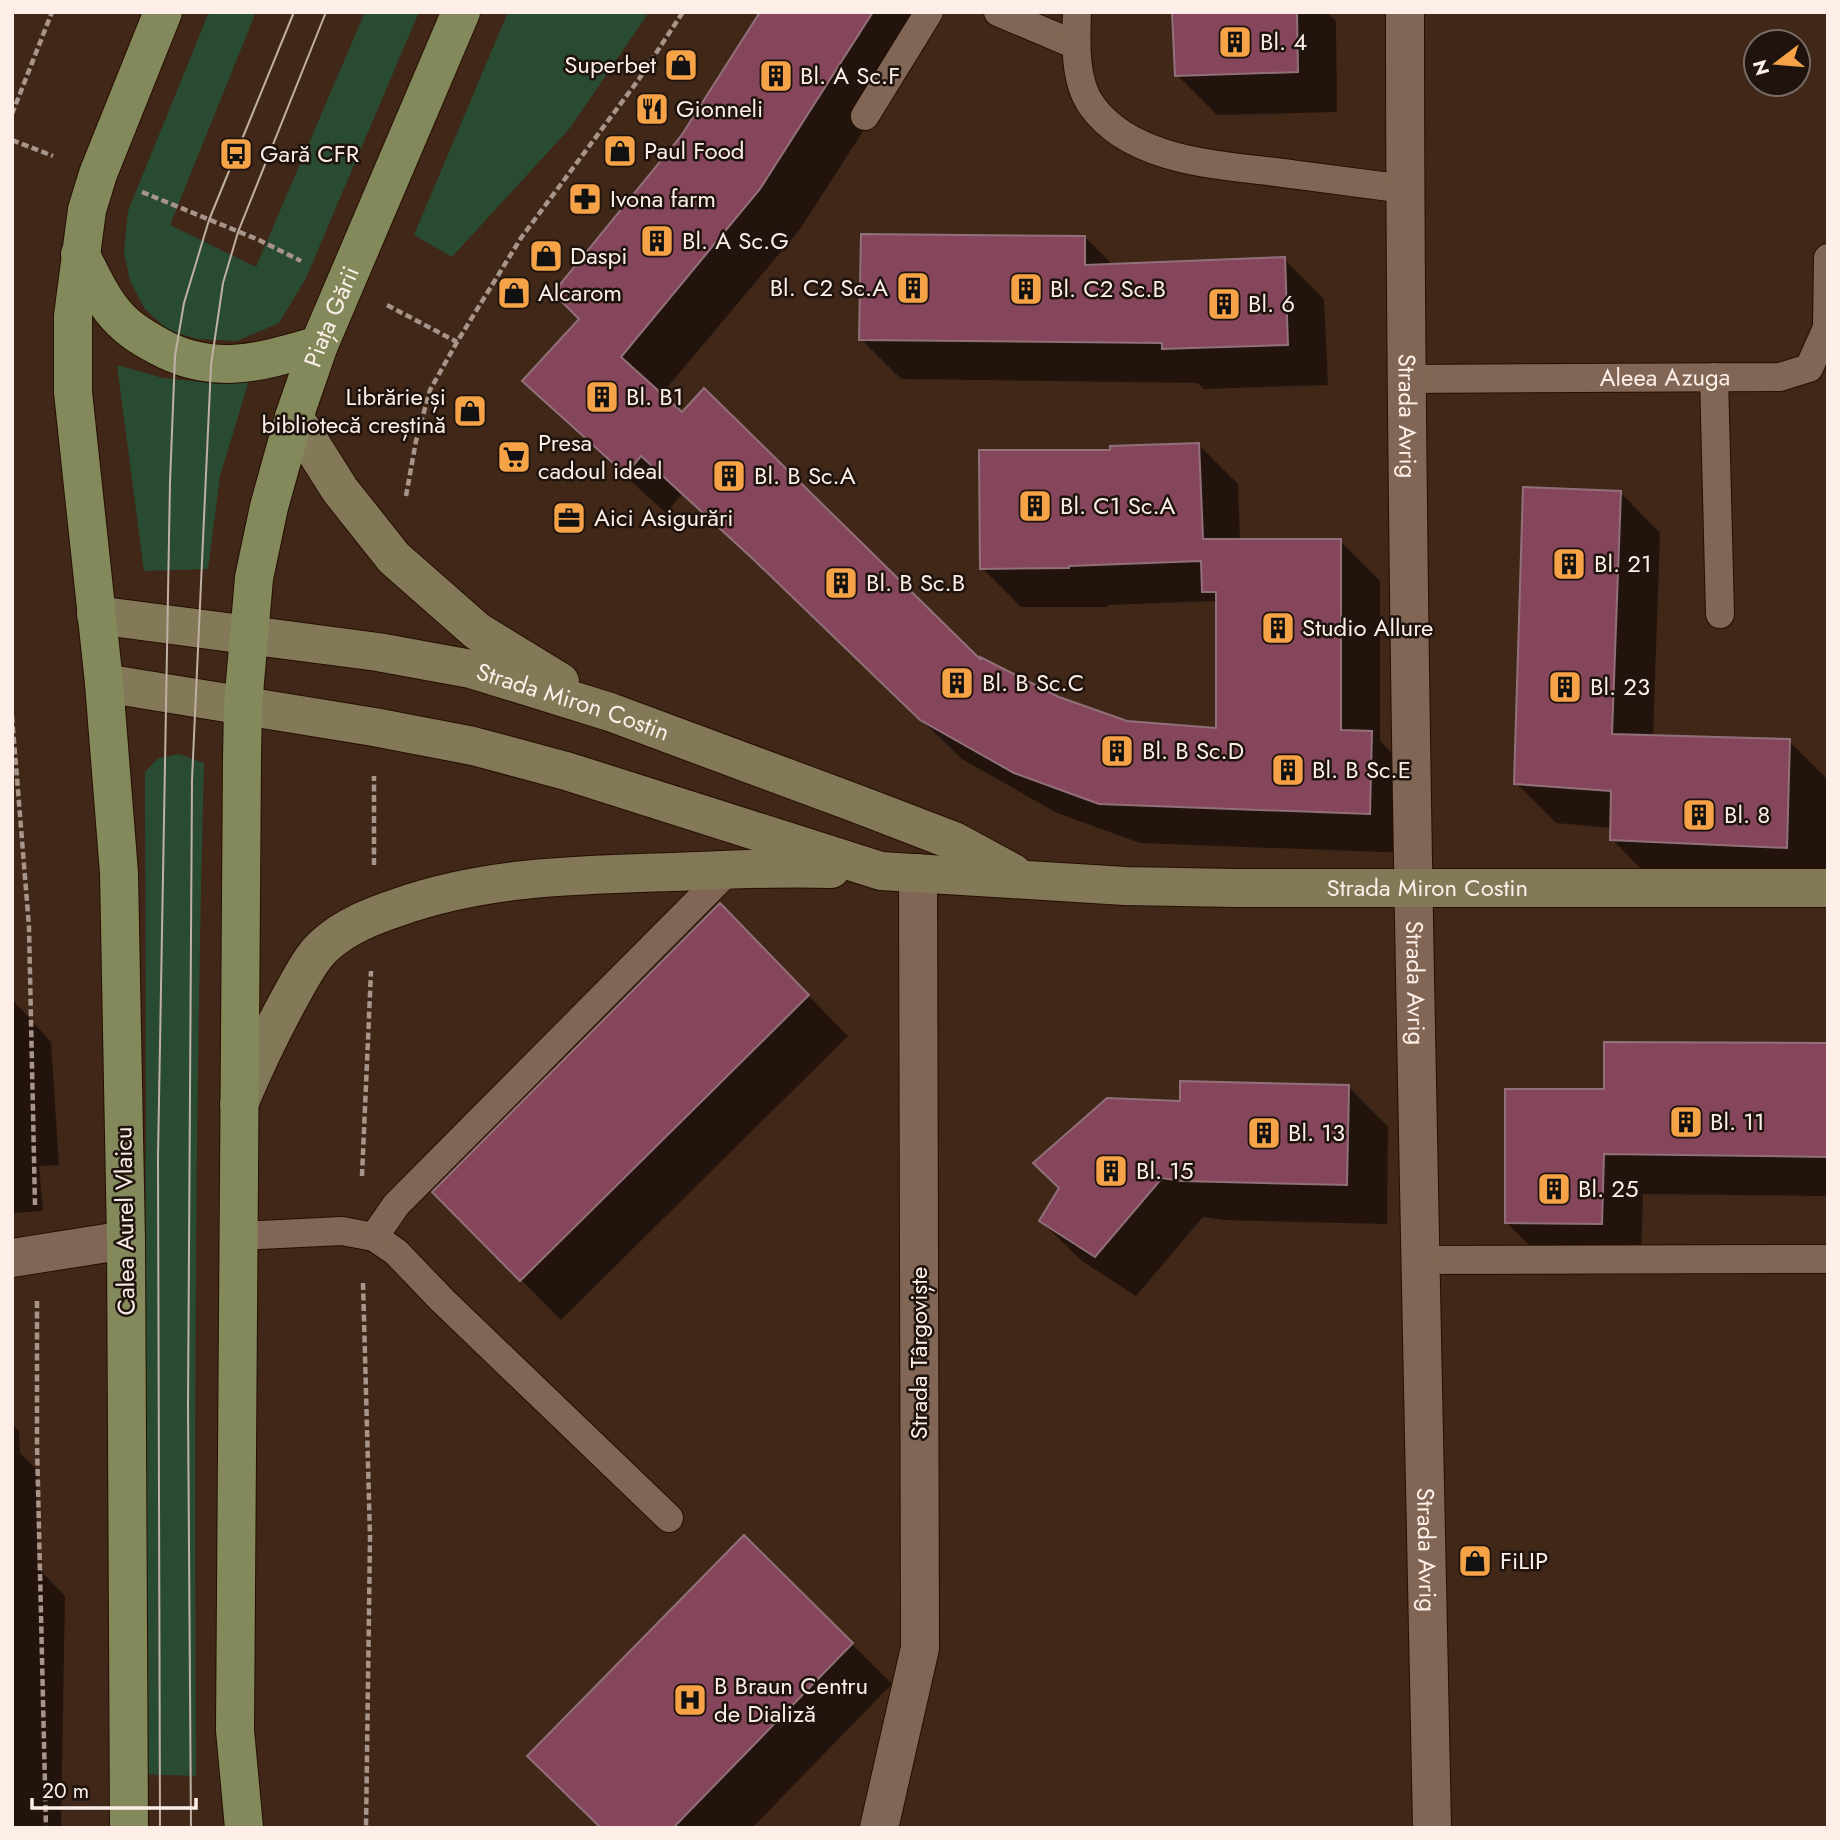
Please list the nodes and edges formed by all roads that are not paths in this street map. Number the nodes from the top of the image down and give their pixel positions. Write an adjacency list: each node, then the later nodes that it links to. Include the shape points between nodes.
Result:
1 (163, 12): 10 (main road, via 98,174)
2 (461, 12): 12 (main road, Piața Gării)
3 (929, 12): 8 (lane)
4 (999, 12): 7 (lane)
5 (1077, 12): 7 (lane)
6 (1405, 12): 9 (street, Strada Avrig)
7 (1076, 46): 9 (lane, via 1090,104 1108,124 1136,142 1186,160)
8 (865, 116)
9 (1405, 189): 14 (street, Strada Avrig)
10 (80, 254): 12 (main road, via 111,309 132,332 175,356 211,365 238,365); 17 (main road, via 73,316 73,392)
11 (1828, 258): 13 (lane, Aleea Azuga, via 1827,328 1809,368 1780,377)
12 (319, 345): 15 (main road, Piața Gării)
13 (1714, 377): 14 (lane, Aleea Azuga); 16 (lane)
14 (1406, 379): 26 (street, Strada Avrig)
15 (294, 416): 18 (main road, Piața Gării, via 254,578); 21 (main road, via 340,490 394,558 434,596 477,631)
16 (1720, 614)
17 (96, 615): 18 (main road, Strada Miron Costin); 19 (main road, Calea Aurel Vlaicu)
18 (249, 635): 20 (main road); 21 (main road, Strada Miron Costin, via 471,669)
19 (104, 684): 20 (main road, Strada Miron Costin); 31 (main road, Calea Aurel Vlaicu, via 119,873)
20 (243, 705): 23 (main road, Strada Miron Costin, via 472,746 566,771); 28 (main road)
21 (610, 712): 25 (main road, Strada Miron Costin, via 954,841)
22 (729, 870): 23 (main road); 28 (main road, via 551,876 468,887 373,916 323,947 306,969 265,1043); 30 (lane, via 396,1205)
23 (881, 871): 24 (main road, Strada Miron Costin)
24 (918, 873): 25 (main road, Strada Miron Costin); 38 (street, Strada Târgoviște, via 920,1648)
25 (1024, 880): 26 (main road, Strada Miron Costin, via 1139,887)
26 (1413, 888): 27 (main road, Strada Miron Costin); 34 (street, Strada Avrig)
27 (1828, 888)
28 (239, 1104): 29 (main road)
29 (240, 1236): 30 (lane, via 342,1231); 37 (main road, via 236,1730)
30 (374, 1237): 35 (lane, via 396,1252)
31 (127, 1240): 32 (street); 36 (main road, Calea Aurel Vlaicu)
32 (12, 1258)
33 (1828, 1259): 34 (lane)
34 (1421, 1260): 39 (street, Strada Avrig)
35 (669, 1518)
36 (129, 1828)
37 (244, 1828)
38 (879, 1828)
39 (1432, 1828)

